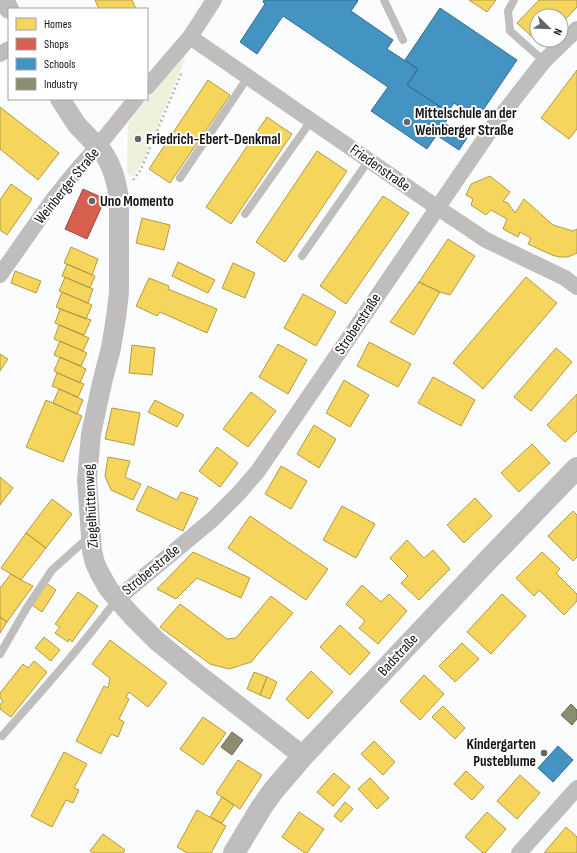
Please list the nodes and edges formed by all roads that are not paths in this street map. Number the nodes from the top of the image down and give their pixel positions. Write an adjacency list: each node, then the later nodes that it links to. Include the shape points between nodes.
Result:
1 (214, 0): 5 (street)
2 (384, 0): 6 (lane)
3 (514, 0): 7 (lane, via 508,11 510,31)
4 (577, 29): 7 (street, Stroberstraße)
5 (190, 37): 8 (street, Friedenstraße); 9 (street)
6 (403, 40)
7 (544, 61): 16 (street, Stroberstraße, via 494,125)
8 (248, 77): 12 (street, Friedenstraße); 15 (lane)
9 (148, 86)
10 (61, 100): 13 (street, Ziegelhüttenweg, via 77,125)
11 (135, 100): 13 (street, Weinberger Straße)
12 (311, 121): 14 (street, Friedenstraße); 17 (lane)
13 (98, 146): 19 (street, Weinberger Straße, via 54,198); 22 (street, Ziegelhüttenweg, via 109,162 117,186 119,292 111,348 91,434 87,480)
14 (369, 160): 16 (street, Friedenstraße); 18 (lane)
15 (180, 178)
16 (438, 208): 20 (street, Friedenstraße, via 486,240 565,278); 23 (street, Stroberstraße, via 258,471 213,519)
17 (245, 214)
18 (302, 256)
19 (0, 275)
20 (577, 287)
21 (577, 468): 26 (main road, Badstraße)
22 (91, 535): 23 (street, Ziegelhüttenweg, via 95,563); 24 (lane, via 52,570 26,608)
23 (117, 599): 25 (lane); 26 (street, Ziegelhüttenweg, via 157,641)
24 (0, 654)
25 (2, 736)
26 (303, 756): 28 (main road, Badstraße, via 273,791)
27 (577, 788): 29 (street)
28 (234, 853)
29 (519, 853)

